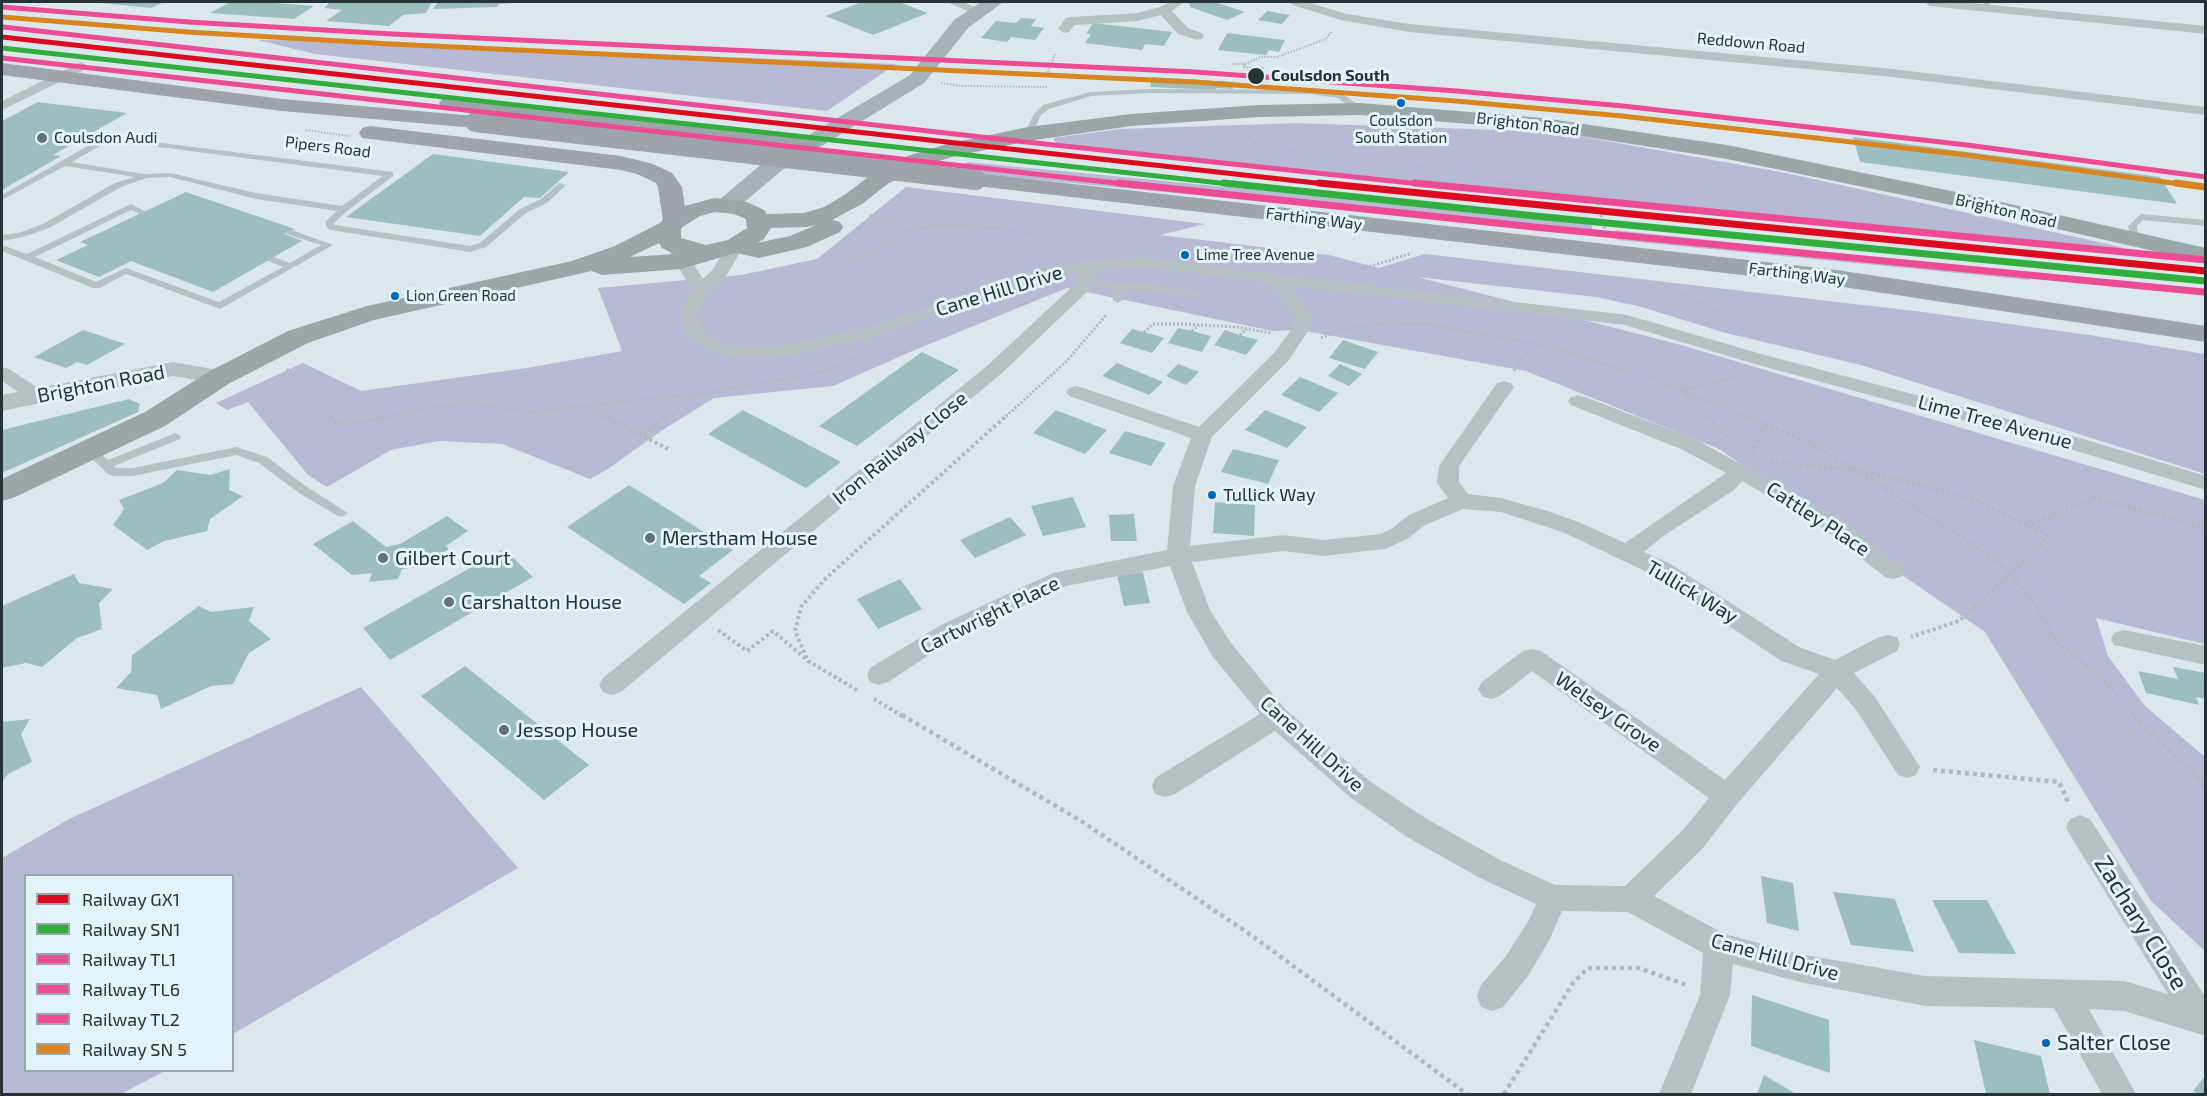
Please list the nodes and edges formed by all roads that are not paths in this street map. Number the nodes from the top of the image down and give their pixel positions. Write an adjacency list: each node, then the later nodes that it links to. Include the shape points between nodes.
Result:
1 (953, 2): 6 (street)
2 (1178, 2): 7 (street)
3 (1296, 2): 19 (street, Reddown Road, via 1345,18 1408,28 1893,73)
4 (1930, 2): 5 (street)
5 (1987, 4): 9 (street)
6 (983, 5): 22 (main road, via 961,24 917,79)
7 (1164, 10): 8 (street, via 1113,20 1071,21); 10 (street, via 1183,31)
8 (1064, 29)
9 (2205, 30)
10 (1197, 36)
11 (2, 60): 12 (highway, Farthing Way)
12 (81, 66): 14 (street); 15 (highway, Farthing Way)
13 (2, 69): 14 (highway, Farthing Way)
14 (62, 76): 16 (highway, Farthing Way); 17 (street)
15 (342, 98): 20 (highway, Farthing Way); 22 (highway, via 433,102)
16 (282, 105): 20 (highway, Farthing Way); 35 (highway, via 288,118 385,135 645,169 664,178 670,187)
17 (2, 106)
18 (1356, 106): 21 (main road, Brighton Road); 21 (lane, via 1340,96 1310,92 1090,94 1047,107 1038,114); 36 (main road, Brighton Road, via 1543,124 1726,152)
19 (2205, 111)
20 (421, 116): 50 (highway, Farthing Way, bridge, via 1837,278)
21 (1030, 130): 28 (main road, Brighton Road, via 915,161 858,194)
22 (810, 142): 27 (main road, via 773,166)
23 (64, 163): 24 (lane); 26 (lane, Pipers Road); 29 (lane, Pipers Road, via 113,139 390,174)
24 (146, 176): 29 (lane, via 171,175 256,196); 34 (lane, via 118,185 46,226)
25 (562, 185): 29 (lane, via 483,245 470,249 331,227 328,222)
26 (2, 198)
27 (727, 205): 31 (main road, via 749,210); 35 (main road, via 692,211)
28 (864, 207): 31 (main road, Brighton Road, via 806,220); 37 (main road, Brighton Road, via 823,233 798,242 759,251)
29 (344, 209)
30 (142, 212): 40 (lane, via 131,207)
31 (759, 221): 37 (main road, via 755,234)
32 (2205, 223): 36 (lane, via 2141,217 2132,226)
33 (289, 232): 43 (lane, via 328,245)
34 (2, 238)
35 (674, 238): 37 (main road, via 706,252); 44 (main road, via 624,250); 44 (main road, via 624,267); 47 (street)
36 (2135, 240): 39 (main road, Brighton Road)
37 (736, 246): 47 (street, Cane Hill Drive, via 720,272)
38 (2, 248): 40 (lane)
39 (2205, 256)
40 (27, 257): 43 (lane, via 96,286 126,271 220,306)
41 (271, 259): 43 (lane)
42 (1078, 265): 45 (street, Cane Hill Drive, via 1147,262); 46 (lane, via 1095,282); 47 (street, Cane Hill Drive, via 1026,278 870,332 784,351 740,352 715,347 695,334 687,316); 73 (street, Iron Railway Close, via 1082,287 995,369)
43 (290, 266)
44 (579, 267): 52 (main road, via 423,300 326,326)
45 (1276, 280): 58 (street, Cane Hill Drive, via 1304,317 1300,330 1281,357); 62 (street, Lime Tree Avenue, via 1627,320)
46 (1118, 287): 48 (lane, via 1149,287); 49 (lane)
47 (701, 290)
48 (1197, 296)
49 (1118, 300)
50 (2205, 334)
51 (2, 373): 55 (street)
52 (220, 376): 55 (street, Brighton Road, via 173,369); 60 (main road)
53 (1504, 387): 64 (street, via 1449,466 1448,483)
54 (1076, 392): 58 (street)
55 (39, 397): 57 (street, Brighton Road)
56 (1578, 400): 61 (street, Cattley Place)
57 (2, 403)
58 (1202, 435): 67 (street, Cane Hill Drive, via 1184,486)
59 (176, 437): 60 (lane)
60 (98, 458): 63 (main road); 65 (lane, via 113,472 133,472 236,451 263,460)
61 (1745, 466): 66 (street, via 1726,485); 68 (street, Cattley Place, via 1831,523)
62 (2205, 483)
63 (2, 491)
64 (1461, 501): 66 (street, Tullick Way, via 1539,516); 67 (street, via 1417,520 1385,541 1323,548 1283,543)
65 (342, 513)
66 (1627, 554): 72 (street, Tullick Way, via 1694,589 1790,654)
67 (1179, 556): 74 (street, Cartwright Place, via 1060,579 949,631); 76 (street, Cane Hill Drive, via 1199,612 1222,650)
68 (1893, 571)
69 (2123, 639): 71 (street)
70 (1888, 644): 72 (street)
71 (2205, 656)
72 (1837, 671): 77 (street, via 1866,704); 79 (street)
73 (612, 685)
74 (874, 686)
75 (1491, 689): 79 (street, Welsey Grove, via 1532,658)
76 (1277, 717): 78 (street); 81 (street, Cane Hill Drive, via 1361,790 1417,828 1490,869)
77 (1907, 767)
78 (1165, 786)
79 (1727, 796): 82 (street, via 1693,839)
80 (2080, 827): 86 (street, Zachary Close)
81 (1553, 898): 82 (street, Cane Hill Drive); 85 (street, via 1523,957)
82 (1630, 899): 83 (street, Cane Hill Drive)
83 (1719, 946): 84 (street, Cane Hill Drive, via 1800,968 1925,991); 87 (street, via 1715,995)
84 (2064, 993): 86 (street, Cane Hill Drive, via 2124,996); 88 (street)
85 (1492, 996)
86 (2204, 1021)
87 (1675, 1095)
88 (2120, 1095)

